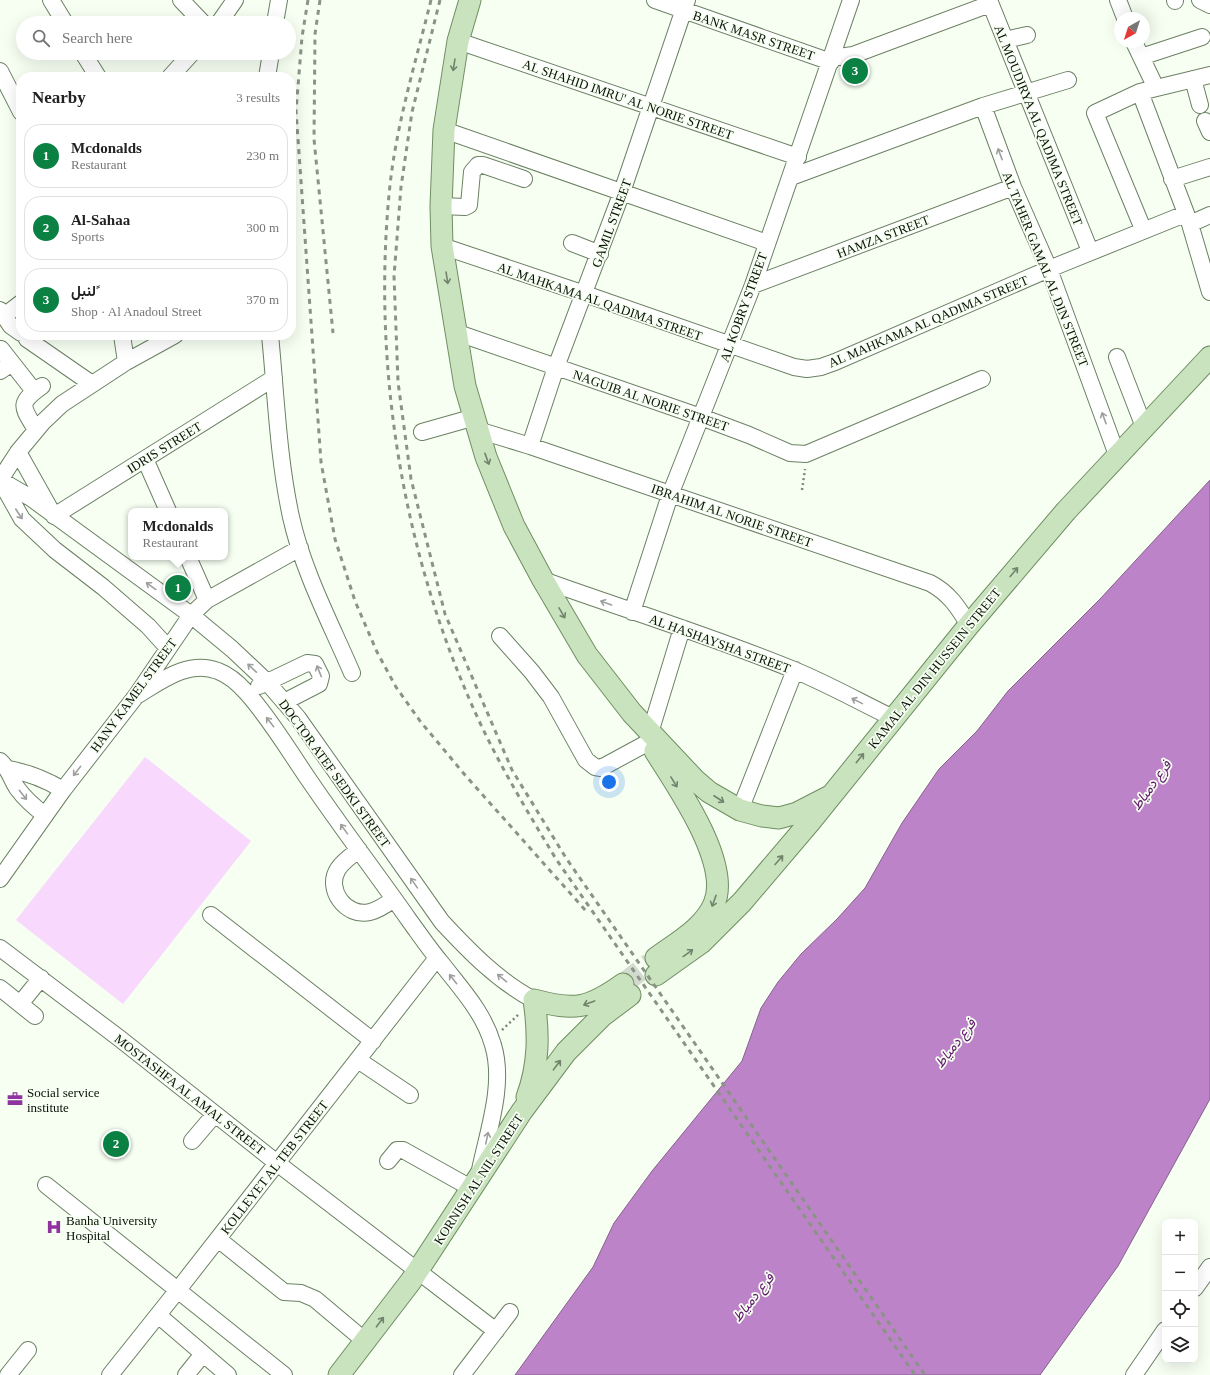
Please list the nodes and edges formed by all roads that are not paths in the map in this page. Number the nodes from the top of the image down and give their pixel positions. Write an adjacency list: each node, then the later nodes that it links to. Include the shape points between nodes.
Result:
1 (51, 0): 12 (street)
2 (181, 0): 13 (street)
3 (235, 0): 14 (street)
4 (279, 0): 15 (street)
5 (470, 0): 19 (main road)
6 (655, 0): 10 (street, BANK MASR STREET)
7 (851, 0): 22 (street, AL KOBRY STREET)
8 (1200, 0): 11 (street)
9 (989, 2): 18 (street, AL MOUDIRYA AL QADIMA STREET); 22 (street, BANK MASR STREET, via 853,55)
10 (686, 5): 22 (street, BANK MASR STREET); 39 (street, GAMIL STREET)
11 (1210, 5)
12 (61, 16)
13 (196, 16)
14 (224, 16)
15 (276, 16)
16 (1027, 35): 18 (street)
17 (1202, 37): 21 (street)
18 (1005, 40): 34 (street, AL MOUDIRYA AL QADIMA STREET)
19 (458, 41): 39 (street, AL SHAHID IMRU' AL NORIE STREET); 40 (main road, one-way to 40)
20 (1137, 48): 21 (street)
21 (1141, 57): 33 (street)
22 (832, 58): 41 (street, AL KOBRY STREET)
23 (87, 60): 27 (street)
24 (186, 60): 28 (street)
25 (270, 60): 29 (street)
26 (0, 72): 36 (street)
27 (95, 72)
28 (175, 72)
29 (268, 72)
30 (1210, 75): 31 (street)
31 (1193, 79): 33 (street); 37 (street)
32 (1068, 80): 34 (street)
33 (1156, 88): 35 (street)
34 (1026, 92): 38 (street); 55 (street, AL MOUDIRYA AL QADIMA STREET)
35 (1140, 92): 45 (street); 51 (street, via 1097,111 1095,116)
36 (16, 102)
37 (1200, 105)
38 (983, 106): 43 (street); 46 (street, AL TAHER GAMAL AL DIN STREET, one-way to 38)
39 (652, 107): 41 (street, AL SHAHID IMRU' AL NORIE STREET); 47 (street, GAMIL STREET)
40 (444, 130): 47 (street); 48 (main road)
41 (798, 157): 43 (street, AL KOBRY STREET)
42 (1210, 167): 45 (street)
43 (791, 177): 53 (street, AL KOBRY STREET)
44 (524, 179): 48 (street, via 478,165 472,172 469,205)
45 (1172, 179): 50 (street)
46 (1013, 187): 57 (street, AL TAHER GAMAL AL DIN STREET); 59 (street, HAMZA STREET)
47 (622, 192): 53 (street); 56 (street, GAMIL STREET)
48 (441, 206): 54 (main road)
49 (1210, 216): 50 (street, AL MAHKAMA AL QADIMA STREET)
50 (1187, 219): 51 (street, AL MAHKAMA AL QADIMA STREET); 58 (street)
51 (1143, 229): 55 (street, AL MAHKAMA AL QADIMA STREET)
52 (572, 243): 56 (street)
53 (767, 243): 59 (street, AL KOBRY STREET)
54 (442, 246): 60 (street, AL MAHKAMA AL QADIMA STREET); 64 (main road, one-way to 64)
55 (1090, 251): 57 (street, AL MAHKAMA AL QADIMA STREET)
56 (600, 254): 60 (street, GAMIL STREET)
57 (1049, 269): 70 (street, AL MAHKAMA AL QADIMA STREET, via 821,367 794,367); 86 (street, AL TAHER GAMAL AL DIN STREET, one-way to 57)
58 (1209, 282)
59 (753, 285): 70 (street, AL KOBRY STREET)
60 (585, 294): 70 (street, AL MAHKAMA AL QADIMA STREET); 75 (street, GAMIL STREET)
61 (16, 306): 62 (street)
62 (2, 313): 63 (street)
63 (16, 330)
64 (455, 332): 75 (street, NAGUIB AL NORIE STREET); 80 (main road, via 465,386)
65 (21, 340): 73 (street)
66 (28, 340): 78 (street)
67 (123, 340): 74 (street)
68 (166, 340): 74 (street)
69 (270, 340): 76 (street)
70 (729, 346): 79 (street, AL KOBRY STREET)
71 (1117, 357): 81 (street)
72 (1210, 357): 81 (main road, KAMAL AL DIN HUSSEIN STREET)
73 (5, 360): 82 (street, via 38,389 25,401 24,407)
74 (126, 362): 78 (street)
75 (556, 367): 79 (street, NAGUIB AL NORIE STREET); 84 (street, GAMIL STREET)
76 (274, 378): 87 (street, IDRIS STREET); 92 (street, via 286,491)
77 (982, 378): 79 (street, NAGUIB AL NORIE STREET, via 806,454 790,453)
78 (92, 384): 82 (street, via 62,404)
79 (701, 417): 89 (street, AL KOBRY STREET)
80 (476, 423): 83 (street); 84 (street, IBRAHIM AL NORIE STREET); 94 (main road, one-way to 94, via 486,457 514,526)
81 (1144, 427): 86 (main road, KAMAL AL DIN HUSSEIN STREET)
82 (36, 430): 85 (street)
83 (422, 432)
84 (530, 446): 89 (street, IBRAHIM AL NORIE STREET)
85 (18, 452): 88 (street); 91 (street)
86 (1117, 455): 98 (main road, KAMAL AL DIN HUSSEIN STREET, one-way to 86)
87 (144, 459): 90 (street); 91 (street, IDRIS STREET)
88 (0, 480): 91 (street, DOCTOR ATEF SEDKI STREET, via 31,498); 101 (street, one-way to 101, via 22,519 55,550 148,626)
89 (670, 495): 96 (street, AL KOBRY STREET); 98 (street, IBRAHIM AL NORIE STREET, via 930,582 951,597)
90 (167, 508)
91 (54, 516): 97 (street, DOCTOR ATEF SEDKI STREET, one-way to 91)
92 (300, 548): 95 (street, HANY KAMEL STREET); 103 (street, via 309,575)
93 (189, 560): 95 (street)
94 (542, 580): 96 (street, AL HASHAYSHA STREET, one-way to 94); 111 (main road, one-way to 111, via 586,654)
95 (207, 600): 97 (street, HANY KAMEL STREET)
96 (632, 612): 99 (street, AL HASHAYSHA STREET)
97 (191, 615): 101 (street, HANY KAMEL STREET); 104 (street, DOCTOR ATEF SEDKI STREET, one-way to 97)
98 (968, 625): 110 (main road, KAMAL AL DIN HUSSEIN STREET)
99 (682, 628): 102 (street, AL HASHAYSHA STREET); 111 (street)
100 (500, 636): 111 (street, via 551,697 590,764 601,768)
101 (168, 648): 107 (street, HANY KAMEL STREET)
102 (795, 670): 106 (street); 110 (street, AL HASHAYSHA STREET, one-way to 102)
103 (352, 673)
104 (267, 682): 105 (street); 108 (street, DOCTOR ATEF SEDKI STREET); 108 (street, one-way to 104, via 319,684 321,676 315,664 307,663)
105 (247, 692): 107 (street, DOCTOR ATEF SEDKI STREET, via 232,678 219,671 200,667 169,676); 117 (street, DOCTOR ATEF SEDKI STREET, one-way to 105, via 273,724)
106 (793, 693): 109 (street); 115 (street)
107 (136, 696): 113 (street, HANY KAMEL STREET, one-way to 113)
108 (284, 702): 126 (street, DOCTOR ATEF SEDKI STREET, one-way to 108, via 519,992 489,968 442,922 303,724)
109 (789, 714)
110 (892, 718): 114 (main road, KAMAL AL DIN HUSSEIN STREET, one-way to 110)
111 (650, 738): 114 (main road, KAMAL AL DIN HUSSEIN STREET, one-way to 114, via 704,834 713,855 717,876 714,904 695,928 653,969 701,943 721,925 782,856); 115 (main road, one-way to 115, via 709,792)
112 (4, 765): 113 (street, via 44,779); 116 (street, one-way to 116, via 29,802)
113 (63, 790): 116 (street, HANY KAMEL STREET)
114 (830, 796): 115 (main road, via 797,813 779,818)
115 (740, 810)
116 (45, 815): 118 (street, HANY KAMEL STREET)
117 (359, 850): 119 (street, DOCTOR ATEF SEDKI STREET); 119 (street, via 338,869 334,879 339,901 358,913 369,913)
118 (0, 879)
119 (394, 899): 122 (street, DOCTOR ATEF SEDKI STREET)
120 (211, 915): 129 (street)
121 (0, 948): 123 (street, MOSTASHFA AL AMAL STREET)
122 (437, 958): 129 (street, KOLLEYET AL TEB STREET); 137 (street, DOCTOR ATEF SEDKI STREET, one-way to 122, via 496,1087 497,1067 488,1028 478,1010)
123 (41, 978): 127 (street); 133 (street, MOSTASHFA AL AMAL STREET)
124 (0, 988): 127 (street)
125 (626, 990): 126 (main road, DOCTOR ATEF SEDKI STREET, one-way to 126, via 578,1007 560,1008); 132 (main road, KORNISH AL NIL STREET, one-way to 125, via 566,1052)
126 (534, 1000): 132 (main road, via 538,1028 537,1057 532,1084)
127 (20, 1004): 128 (street)
128 (35, 1016)
129 (373, 1041): 130 (street, KOLLEYET AL TEB STREET)
130 (358, 1060): 131 (street); 136 (street, KOLLEYET AL TEB STREET)
131 (410, 1095)
132 (522, 1111): 137 (main road, KORNISH AL NIL STREET)
133 (215, 1114): 134 (street); 136 (street, MOSTASHFA AL AMAL STREET)
134 (192, 1141)
135 (388, 1161): 137 (street, via 397,1150 402,1150)
136 (277, 1163): 139 (street, KOLLEYET AL TEB STREET); 141 (street, MOSTASHFA AL AMAL STREET)
137 (475, 1182): 141 (main road, KORNISH AL NIL STREET)
138 (46, 1185): 143 (street)
139 (218, 1239): 143 (street, KOLLEYET AL TEB STREET); 148 (street, via 284,1292 301,1293 315,1299)
140 (1210, 1267): 142 (street)
141 (417, 1272): 146 (street, MOSTASHFA AL AMAL STREET); 148 (main road, KORNISH AL NIL STREET, one-way to 141)
142 (1198, 1284)
143 (178, 1290): 145 (street, KOLLEYET AL TEB STREET); 156 (street)
144 (510, 1312): 146 (street)
145 (158, 1315): 150 (street); 153 (street, KOLLEYET AL TEB STREET)
146 (496, 1331): 157 (street)
147 (1162, 1334): 158 (street)
148 (365, 1341): 151 (main road, KORNISH AL NIL STREET)
149 (28, 1350): 152 (street)
150 (203, 1354): 154 (street); 155 (street)
151 (345, 1373)
152 (8, 1375)
153 (110, 1375)
154 (186, 1375)
155 (228, 1375)
156 (284, 1375)
157 (462, 1375)
158 (1134, 1375)

